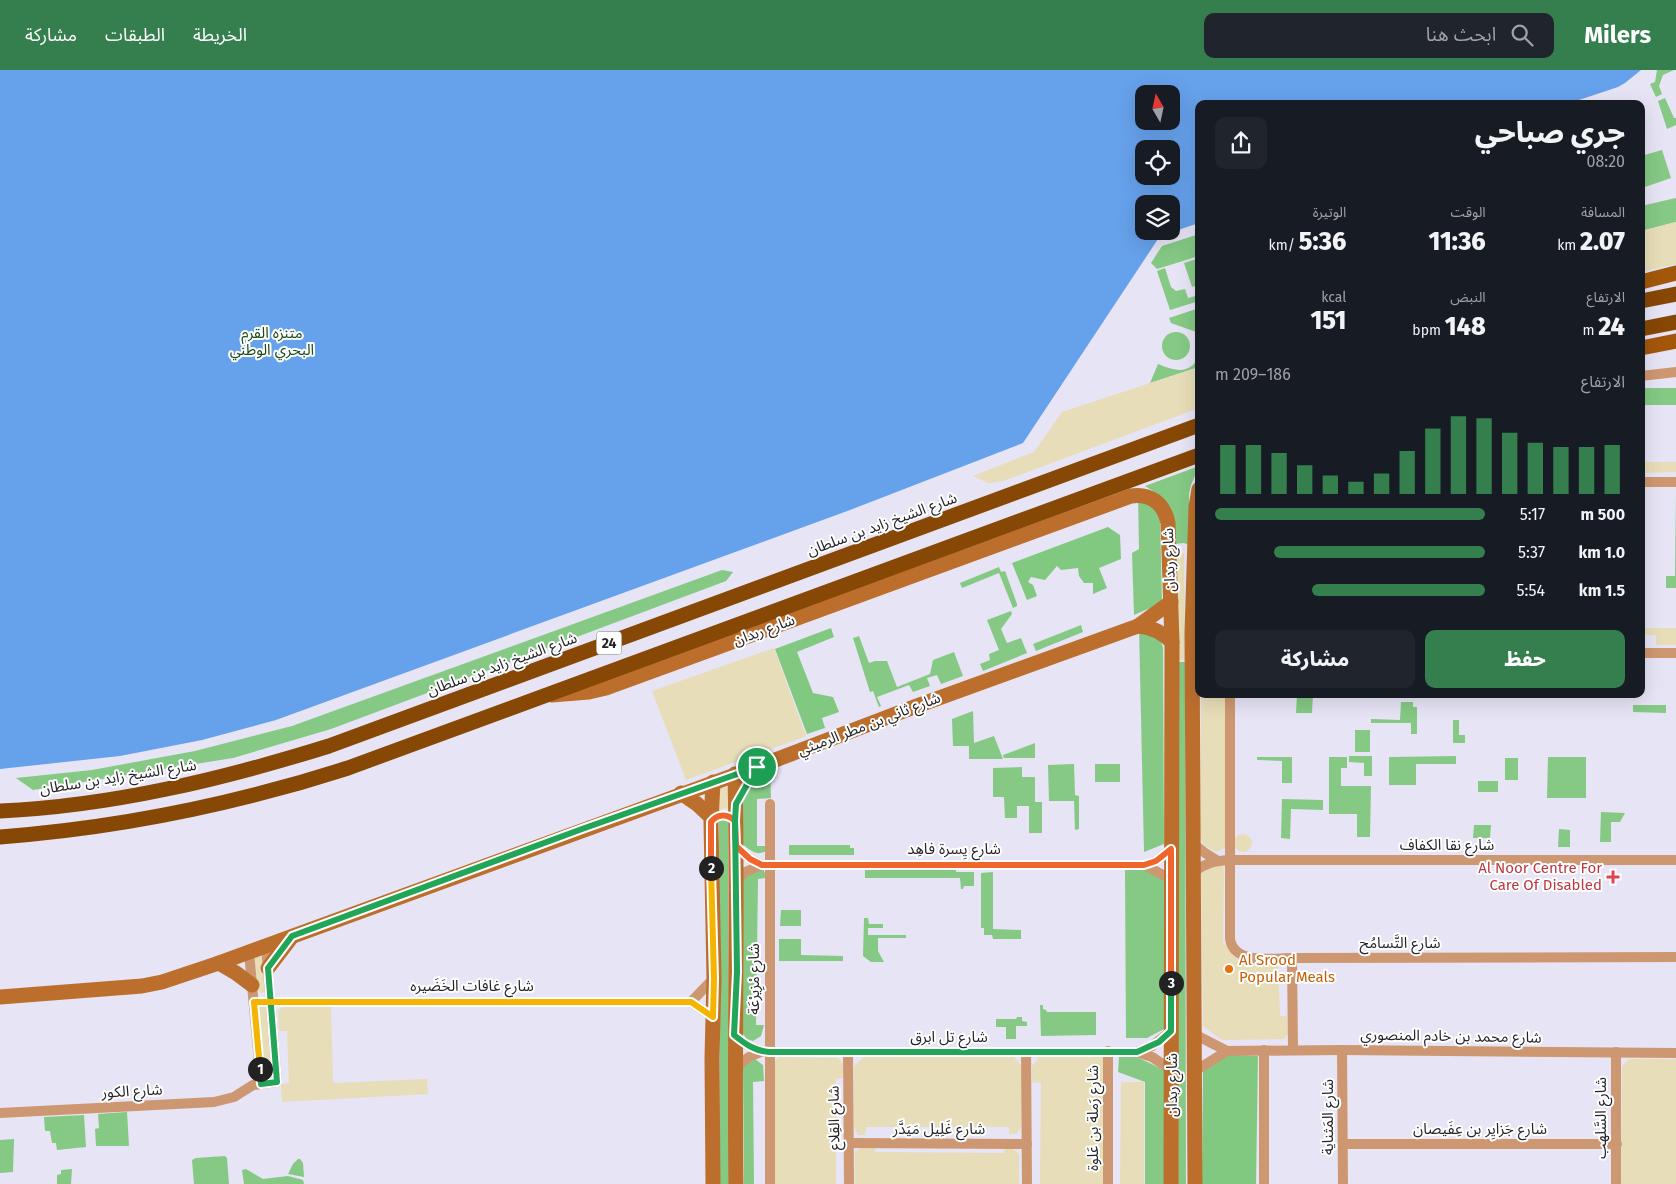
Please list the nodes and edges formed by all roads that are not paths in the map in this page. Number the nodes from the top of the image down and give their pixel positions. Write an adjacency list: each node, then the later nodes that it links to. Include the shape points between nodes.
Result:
1 (1676, 273): 2 (main road)
2 (1645, 281)
3 (1676, 294): 4 (highway)
4 (1645, 300)
5 (1676, 322): 6 (highway)
6 (1645, 328)
7 (1676, 341): 8 (main road)
8 (1645, 347)
9 (1676, 372): 10 (street)
10 (1645, 376)
11 (1195, 426): 33 (highway, شارع الشيخ زايد بن سلطان / 24, via 329,746 169,788 115,798)
12 (1195, 456): 24 (highway, 24)
13 (1645, 482): 14 (street)
14 (1676, 482)
15 (1195, 526): 16 (street, شارع ربدان)
16 (1194, 556): 17 (street, via 1183,550 1176,551); 20 (street, شارع ربدان)
17 (1169, 558): 18 (street, شارع ربدان); 24 (street, شارع ربدان, via 1168,523 1164,510 1150,497 1130,496 606,688)
18 (1171, 602): 19 (street, شارع ثاني بن مطر الرميثي); 21 (street, شارع ربدان)
19 (1138, 626): 21 (street, via 1160,632); 27 (street, شارع ثاني بن مطر الرميثي)
20 (1195, 636)
21 (1172, 642): 39 (street, شارع ربدان)
22 (1645, 653): 23 (street)
23 (1676, 653)
24 (541, 696): 36 (highway, 24, via 348,768 255,796 110,826)
25 (1196, 698): 37 (street, شارع ربدان)
26 (1230, 698): 40 (street, شارع التَّسامُح)
27 (757, 767): 28 (street, شارع ثاني بن مطر الرميثي); 31 (street)
28 (735, 774): 29 (street, شارع ثاني بن مطر الرميثي); 31 (street)
29 (713, 782): 30 (street, شارع ثاني بن مطر الرميثي); 34 (street)
30 (681, 793): 34 (street, via 697,804); 47 (street, شارع ثاني بن مطر الرميثي)
31 (736, 804): 35 (street)
32 (770, 804): 42 (street, شارع مْزِيرْعَة)
33 (0, 811)
34 (711, 820): 35 (street, via 720,815); 54 (street)
35 (735, 821): 38 (street)
36 (0, 837)
37 (1194, 844): 40 (street, via 1205,853); 44 (street, شارع ربدان)
38 (736, 846): 42 (street, via 750,859); 46 (street)
39 (1171, 849): 43 (street, شارع يِسرة فاهِد, via 1156,861); 45 (street, شارع ربدان)
40 (1224, 860): 41 (street, شارع نقا الكفاف); 44 (street, شارع نقا الكفاف, via 1208,863); 51 (street, شارع التَّسامُح, via 1233,949 1245,957)
41 (1676, 860)
42 (766, 865): 43 (street, شارع يِسرة فاهِد); 46 (street, شارع يِسرة فاهِد, via 745,872); 68 (street, شارع مْزِيرْعَة)
43 (1144, 865): 45 (street, شارع يِسرة فاهِد)
44 (1194, 872): 62 (street, شارع ربدان)
45 (1172, 880): 61 (street, شارع ربدان)
46 (736, 881): 63 (street)
47 (292, 936): 48 (street, شارع ثاني بن مطر الرميثي); 53 (street)
48 (266, 946): 49 (street, شارع ثاني بن مطر الرميثي); 53 (street, شارع الكور)
49 (249, 952): 52 (street, شارع ثاني بن مطر الرميثي); 55 (street)
50 (1676, 957): 51 (street, شارع التَّسامُح)
51 (1292, 958): 65 (street)
52 (219, 963): 55 (street); 56 (street, شارع ثاني بن مطر الرميثي, via 152,985)
53 (268, 968): 57 (street, شارع الكور)
54 (714, 978): 59 (street); 60 (street)
55 (252, 985): 58 (street)
56 (0, 997)
57 (270, 1001): 58 (street, شارع غافات الخَضَيره); 59 (street, شارع غافات الخَضَيره); 78 (street, شارع الكور, via 277,1082)
58 (254, 1002): 78 (street)
59 (691, 1002): 60 (street)
60 (713, 1017): 84 (street)
61 (1171, 1031): 72 (street, شارع تل ابرق, via 1159,1042); 77 (street, شارع ربدان)
62 (1194, 1034): 67 (street, شارع محمد بن خادم المنصوري); 76 (street, شارع ربدان)
63 (734, 1035): 68 (street); 75 (street)
64 (1264, 1050): 65 (street, شارع محمد بن خادم المنصوري); 67 (street, شارع محمد بن خادم المنصوري); 92 (street)
65 (1293, 1050): 66 (street, شارع محمد بن خادم المنصوري)
66 (1342, 1050): 73 (street, شارع محمد بن خادم المنصوري); 82 (street, شارع المَثناية)
67 (1227, 1051): 76 (street, شارع محمد بن خادم المنصوري)
68 (765, 1052): 69 (street, شارع تل ابرق); 75 (street); 86 (street, شارع مْزِيرْعَة)
69 (848, 1052): 70 (street, شارع تل ابرق); 80 (street, شارع القِلاع)
70 (1026, 1052): 71 (street, شارع تل ابرق); 81 (street)
71 (1108, 1052): 72 (street, شارع تل ابرق); 89 (street, شارع رَملة بن عَلوة)
72 (1137, 1052): 77 (street, شارع تل ابرق, via 1152,1057)
73 (1616, 1052): 74 (street, شارع محمد بن خادم المنصوري); 83 (street, شارع السَّلهب)
74 (1676, 1052)
75 (734, 1069): 85 (street)
76 (1195, 1070): 91 (street, شارع ربدان)
77 (1172, 1071): 90 (street, شارع ربدان)
78 (261, 1084): 79 (street, شارع الكور, via 250,1086 228,1100 214,1102)
79 (0, 1113)
80 (850, 1143): 81 (street, شارع غَلِيل مَيَدَّر); 87 (street, شارع القِلاع)
81 (1027, 1144): 88 (street)
82 (1343, 1144): 83 (street, شارع جَزايِر بن عِفَيصان); 93 (street, شارع المَثناية)
83 (1617, 1144): 94 (street, شارع السَّلهب)
84 (713, 1184)
85 (736, 1184)
86 (770, 1184)
87 (849, 1184)
88 (1027, 1184)
89 (1108, 1184)
90 (1171, 1184)
91 (1195, 1184)
92 (1264, 1184)
93 (1343, 1184)
94 (1616, 1184)

